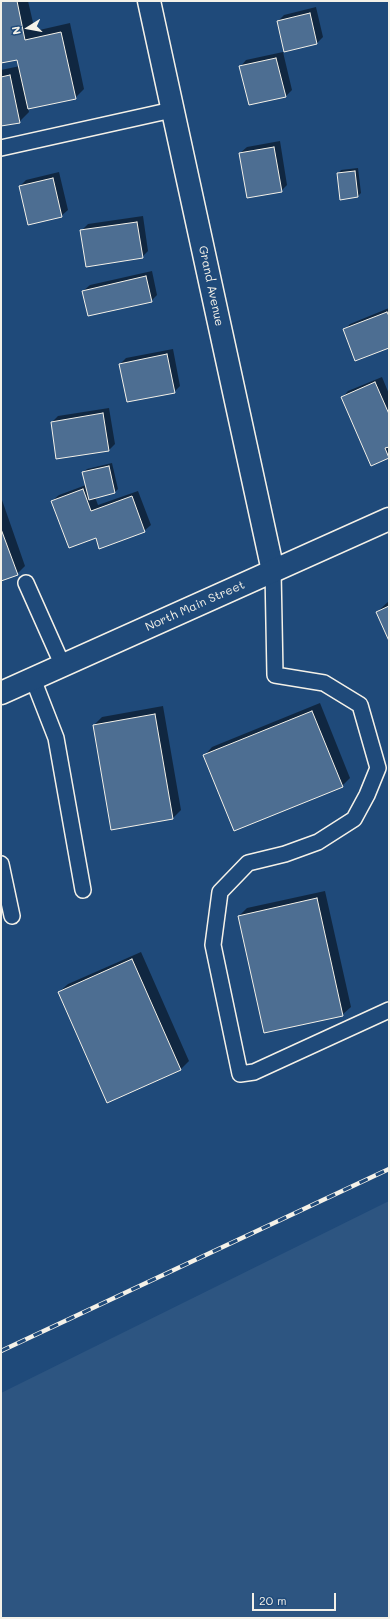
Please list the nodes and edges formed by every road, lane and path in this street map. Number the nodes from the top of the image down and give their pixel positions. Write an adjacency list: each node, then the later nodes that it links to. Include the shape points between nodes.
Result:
1 (148, 1): 2 (street, Grand Avenue)
2 (172, 110): 3 (lane); 5 (street, Grand Avenue)
3 (1, 148)
4 (389, 519): 5 (street, North Main Street)
5 (273, 571): 7 (street, North Main Street); 13 (lane, via 275,675 324,683 360,705 378,768 354,819 318,842 285,854 248,863 220,892 213,945 240,1074 254,1072)
6 (26, 584): 7 (lane)
7 (63, 666): 8 (street, North Main Street)
8 (33, 679): 9 (street, North Main Street); 11 (lane, via 56,738)
9 (1, 693)
10 (1, 864): 12 (lane)
11 (84, 890)
12 (12, 916)
13 (389, 1010)

